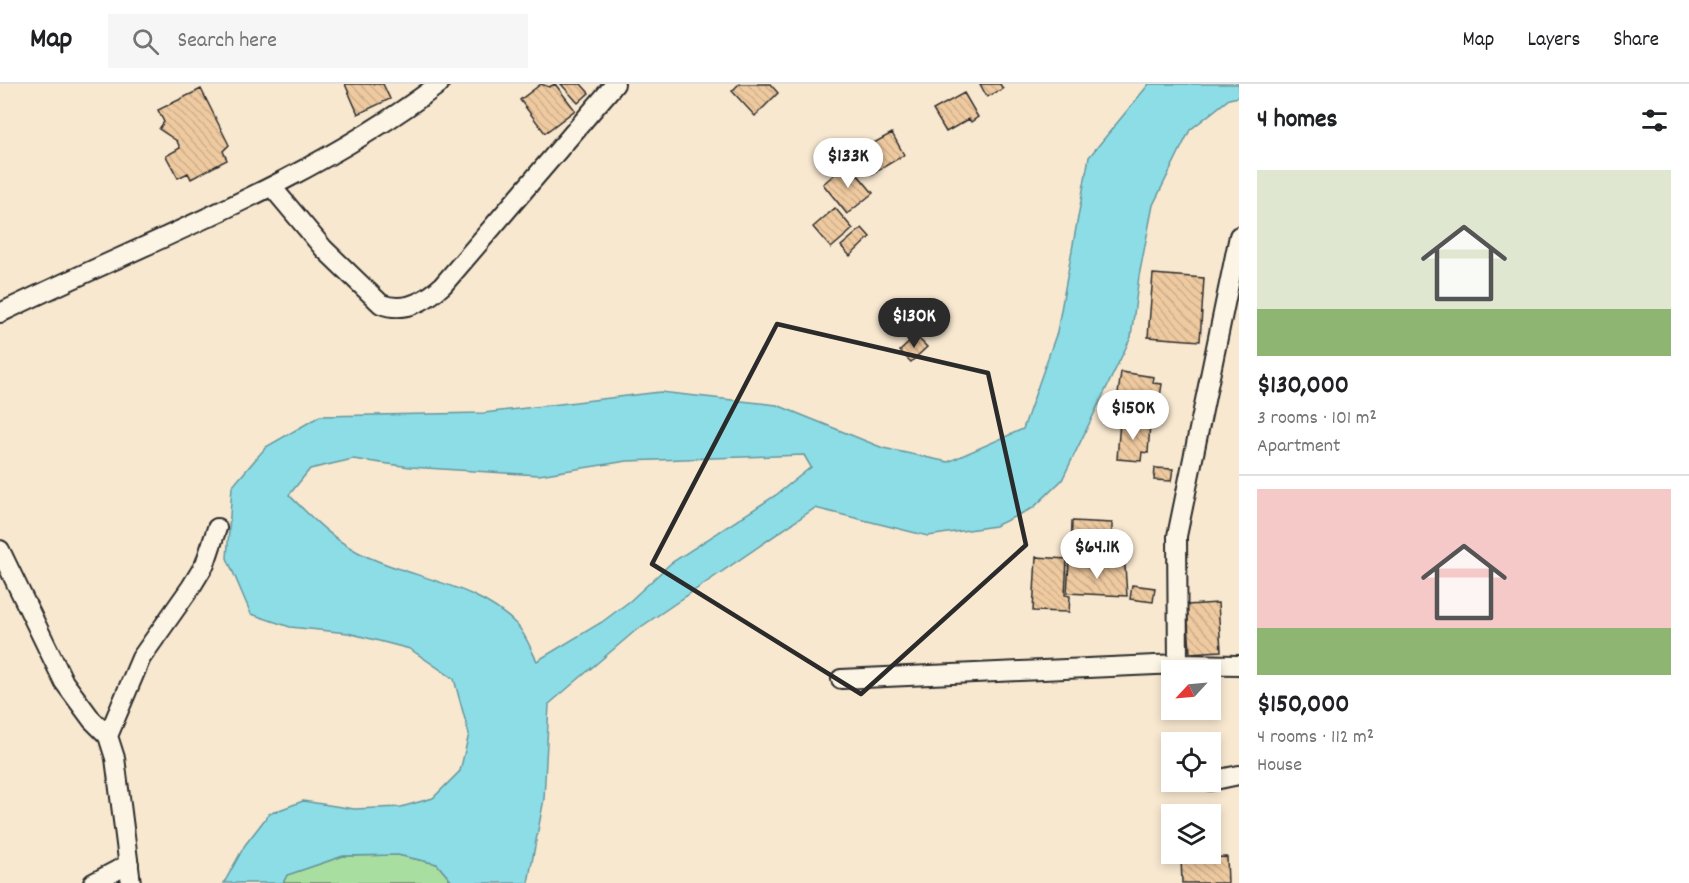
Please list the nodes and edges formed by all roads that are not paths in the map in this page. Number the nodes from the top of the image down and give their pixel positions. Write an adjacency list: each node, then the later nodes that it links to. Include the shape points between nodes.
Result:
1 (439, 84): 3 (street, via 367,135)
2 (615, 84): 3 (street, via 443,285 431,296 404,307 392,309 381,304 324,249)
3 (272, 187): 5 (street)
4 (1239, 236): 8 (street, via 1177,536)
5 (0, 313)
6 (217, 528): 13 (street, via 192,587 141,658)
7 (0, 550): 13 (street, via 64,682)
8 (1178, 660)
9 (1161, 665): 12 (street)
10 (1221, 665): 11 (street)
11 (1239, 665)
12 (841, 679)
13 (108, 736): 16 (street, via 115,758)
14 (1239, 775): 15 (street)
15 (1221, 779)
16 (129, 864): 17 (street); 18 (street)
17 (93, 883)
18 (131, 883)

